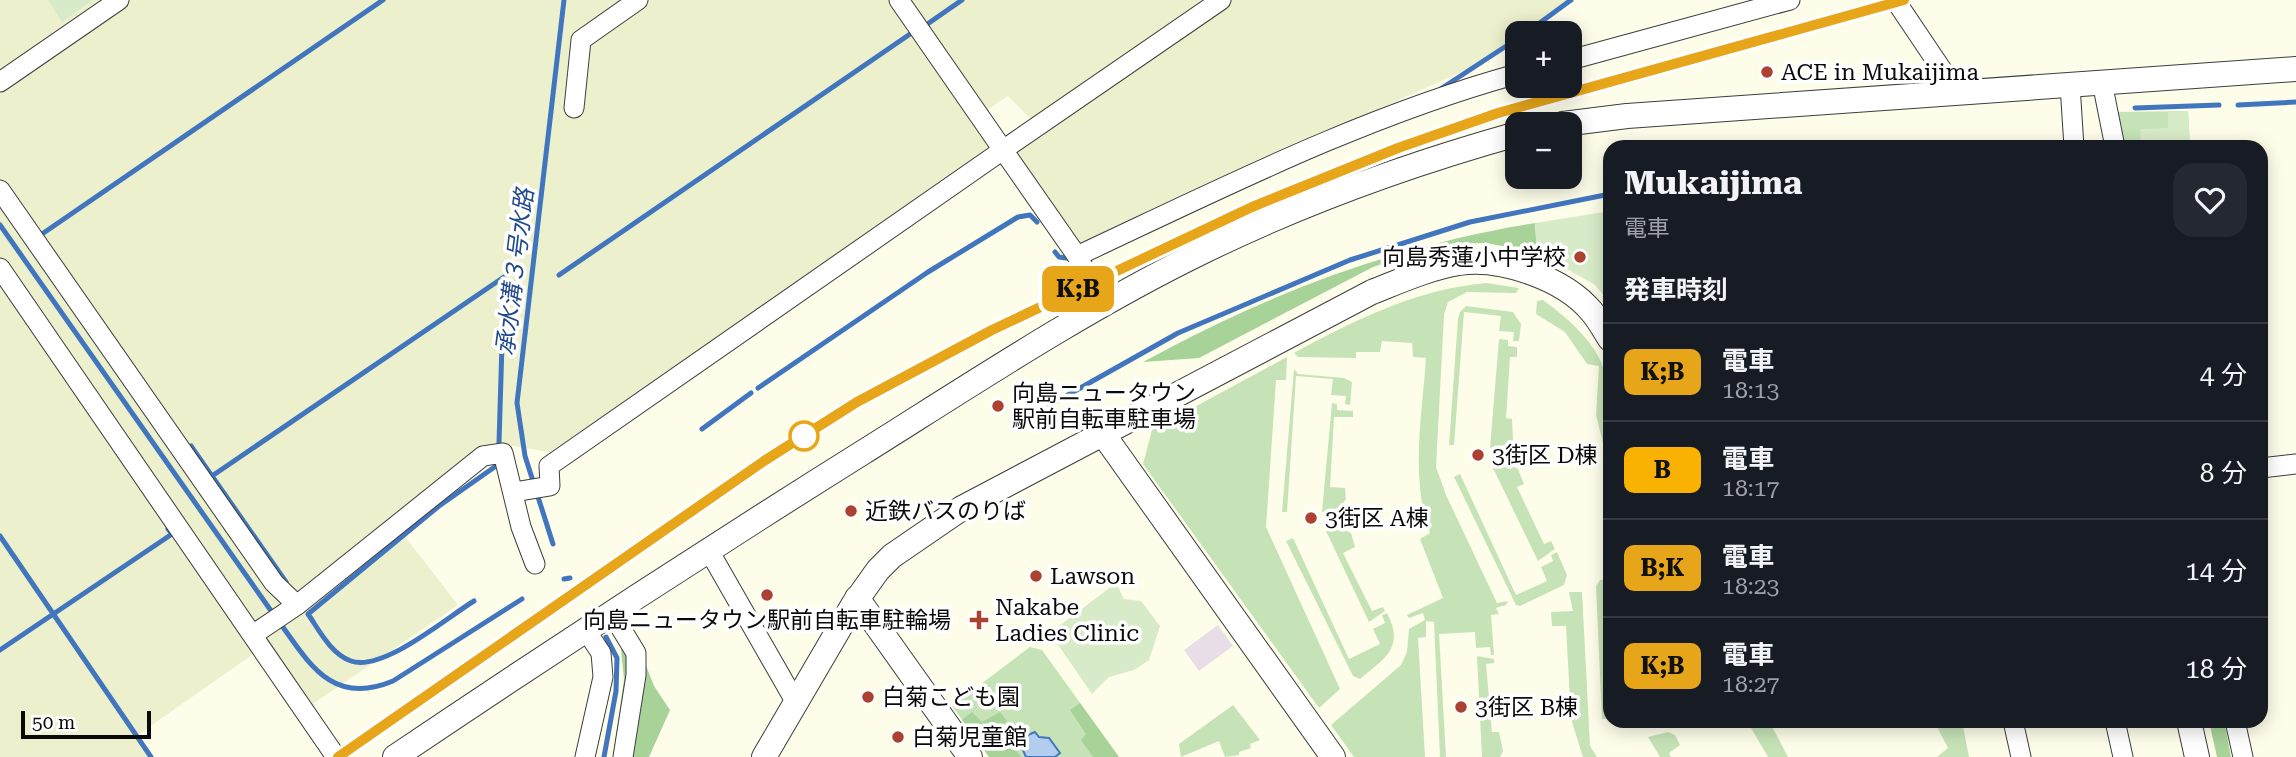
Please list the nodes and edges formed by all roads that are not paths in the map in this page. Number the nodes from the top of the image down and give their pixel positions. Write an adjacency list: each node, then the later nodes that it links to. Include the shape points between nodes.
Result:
1 (119, 0): 10 (street)
2 (638, 0): 14 (street, via 581,40)
3 (899, 0): 19 (street)
4 (1221, 0): 19 (street)
5 (1790, 0): 7 (street)
6 (1895, 0): 13 (street)
7 (1582, 57)
8 (2296, 69): 11 (street)
9 (1505, 78): 21 (street, via 1268,166)
10 (0, 82)
11 (2102, 82): 12 (street); 18 (street)
12 (2070, 85): 13 (street); 17 (street)
13 (1957, 92): 15 (street)
14 (573, 108)
15 (1582, 122)
16 (1505, 137): 23 (street, via 1295,211 1201,252)
17 (2074, 140)
18 (2114, 140)
19 (1003, 150): 21 (street); 28 (street, via 549,466 550,486)
20 (0, 191): 32 (street)
21 (1077, 256): 23 (street)
22 (0, 268): 35 (street)
23 (1105, 305): 29 (street)
24 (1603, 329): 25 (street, via 1590,310 1540,277 1490,262 1459,264 1416,274 1372,292)
25 (1103, 434): 31 (street, via 962,508 892,556); 47 (street)
26 (2296, 464): 27 (street)
27 (2268, 467)
28 (516, 491): 30 (street, via 521,527); 32 (street, via 503,453 484,456)
29 (708, 549): 33 (street); 36 (street)
30 (535, 564)
31 (858, 598): 36 (street); 46 (street)
32 (292, 608): 35 (street)
33 (611, 612): 34 (street); 44 (street, via 636,653)
34 (587, 628): 42 (street); 43 (street, via 601,653 603,677)
35 (261, 629): 41 (street)
36 (795, 701): 45 (street)
37 (2015, 728): 48 (street)
38 (2117, 728): 49 (street)
39 (2191, 728): 50 (street)
40 (2237, 728): 51 (street)
41 (336, 757)
42 (395, 757)
43 (584, 757)
44 (623, 757)
45 (764, 757)
46 (970, 757)
47 (1333, 757)
48 (2021, 757)
49 (2123, 757)
50 (2197, 757)
51 (2243, 757)

